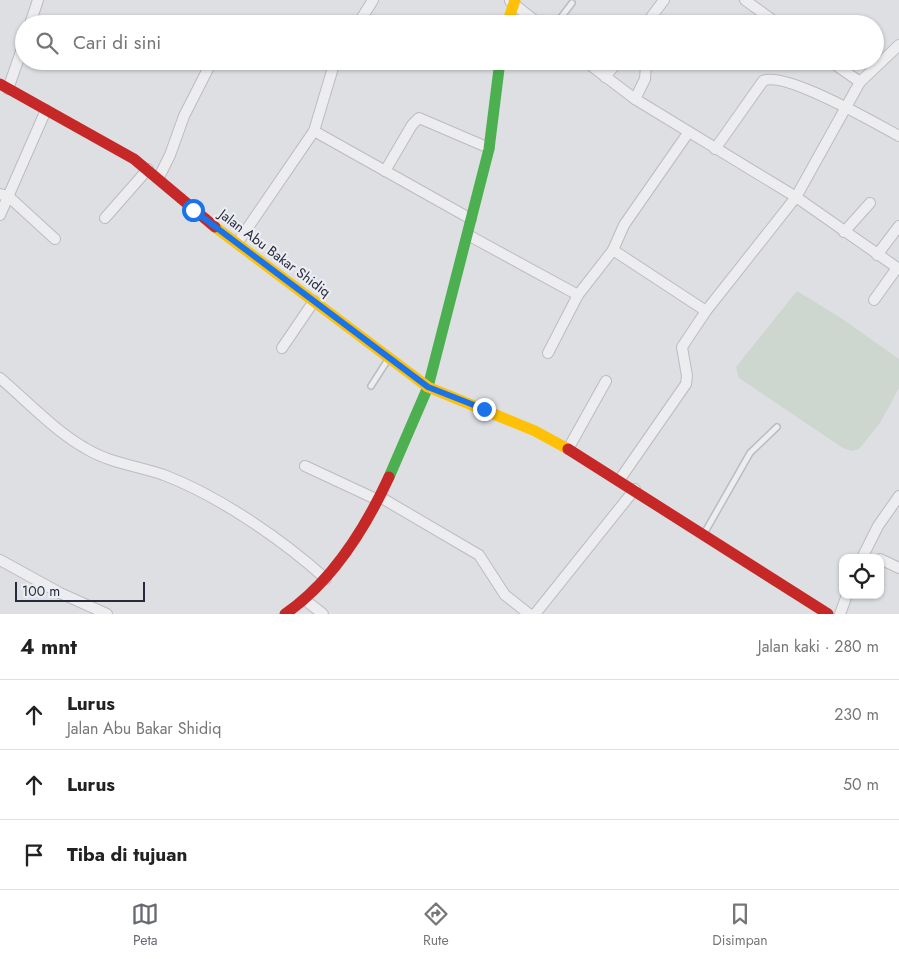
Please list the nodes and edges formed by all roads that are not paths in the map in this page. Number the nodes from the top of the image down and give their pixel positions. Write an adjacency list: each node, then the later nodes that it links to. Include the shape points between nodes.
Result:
1 (38, 0): 7 (street)
2 (373, 0): 8 (street)
3 (664, 0): 12 (street)
4 (745, 0): 13 (street)
5 (513, 1): 9 (street); 10 (street)
6 (572, 3): 11 (lane)
7 (33, 15)
8 (364, 15)
9 (509, 15)
10 (529, 15)
11 (563, 15)
12 (653, 15)
13 (766, 15)
14 (899, 45): 15 (street)
15 (884, 59)
16 (15, 63): 27 (street)
17 (207, 70): 38 (street, via 184,116)
18 (332, 70): 31 (street)
19 (499, 70): 34 (street)
20 (596, 70): 25 (street)
21 (611, 70): 25 (street)
22 (646, 70): 28 (street, via 646,79)
23 (843, 70): 26 (street)
24 (873, 70): 26 (street)
25 (605, 77): 28 (street)
26 (860, 82): 29 (street)
27 (4, 87): 30 (street, Jalan Abu Bakar Shidiq)
28 (635, 99): 32 (street)
29 (846, 106): 33 (street); 35 (street, via 784,81 766,80); 40 (street)
30 (46, 110): 36 (street, Jalan Abu Bakar Shidiq, via 112,145); 39 (street)
31 (314, 131): 37 (street); 49 (street)
32 (688, 133): 35 (street); 50 (street, via 624,225)
33 (899, 136)
34 (489, 148): 37 (street, via 420,118); 44 (street)
35 (715, 149): 40 (street)
36 (148, 169): 38 (street, Jalan Abu Bakar Shidiq); 43 (street)
37 (385, 171): 44 (street)
38 (159, 178): 49 (street, Jalan Abu Bakar Shidiq, via 193,210)
39 (4, 195): 42 (street); 48 (street)
40 (796, 197): 46 (street); 56 (street)
41 (870, 203): 46 (street)
42 (0, 215)
43 (104, 218)
44 (471, 220): 47 (street)
45 (897, 231): 51 (street)
46 (844, 232): 51 (street)
47 (468, 234): 53 (street); 63 (street)
48 (55, 239)
49 (238, 242): 55 (street, Jalan Abu Bakar Shidiq)
50 (613, 250): 53 (street); 56 (street)
51 (877, 254): 52 (street)
52 (898, 268): 54 (street)
53 (578, 295): 58 (street)
54 (874, 300)
55 (314, 301): 57 (street); 59 (street, Jalan Abu Bakar Shidiq)
56 (706, 311): 67 (street, via 682,347 686,384)
57 (282, 348)
58 (548, 353)
59 (389, 357): 62 (lane); 63 (street, Jalan Abu Bakar Shidiq)
60 (0, 378): 76 (street, via 65,435 86,449 201,491 301,556)
61 (606, 381): 65 (street)
62 (370, 386)
63 (428, 387): 65 (street, Jalan Abu Bakar Shidiq, via 510,420); 70 (street)
64 (777, 427): 71 (lane, via 750,453)
65 (568, 449): 67 (street, Jalan Abu Bakar Shidiq)
66 (305, 466): 70 (street)
67 (620, 479): 68 (street, Jalan Abu Bakar Shidiq)
68 (635, 489): 71 (street, Jalan Abu Bakar Shidiq); 83 (street)
69 (899, 496): 72 (street)
70 (379, 499): 76 (street); 82 (street, via 479,555 506,595)
71 (705, 533): 84 (street, Jalan Abu Bakar Shidiq)
72 (863, 554)
73 (0, 560): 79 (street)
74 (884, 560): 75 (street)
75 (899, 568)
76 (326, 580): 78 (street)
77 (846, 599): 85 (street)
78 (305, 600): 80 (street); 81 (street)
79 (107, 614)
80 (285, 614)
81 (323, 614)
82 (529, 614)
83 (534, 614)
84 (828, 614)
85 (840, 614)

